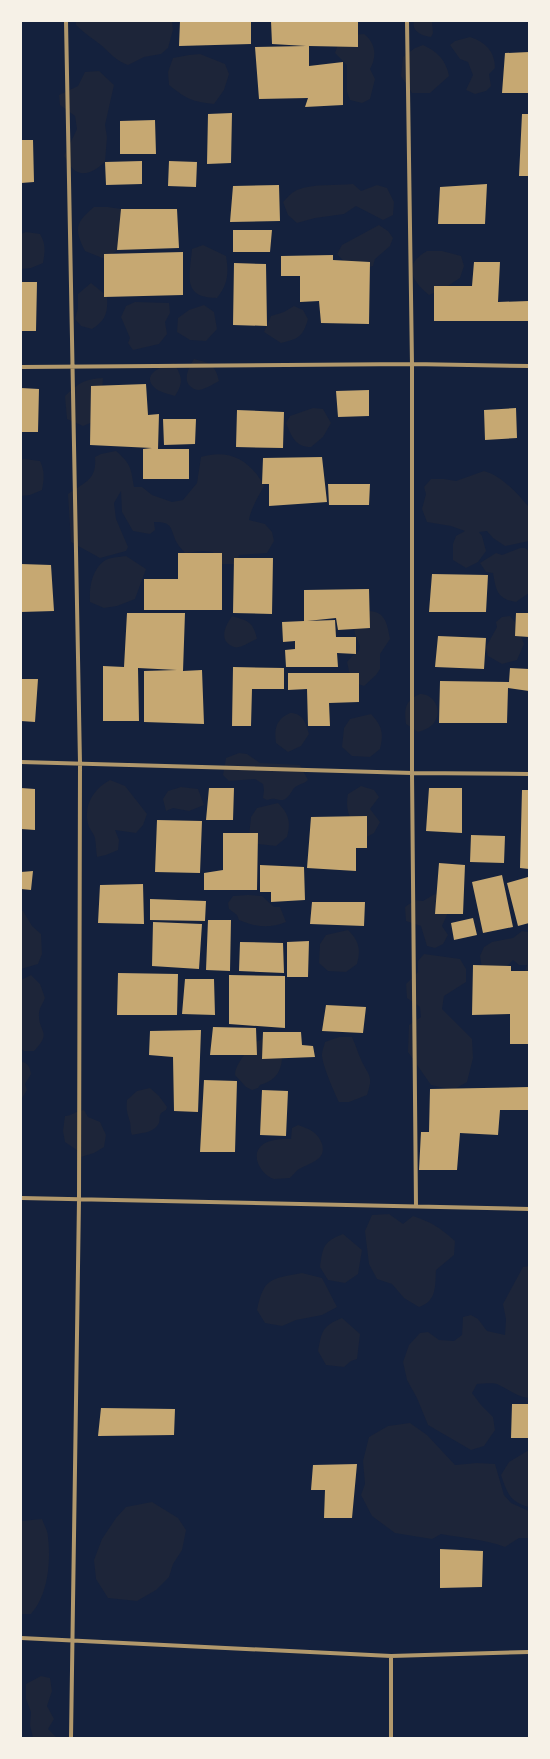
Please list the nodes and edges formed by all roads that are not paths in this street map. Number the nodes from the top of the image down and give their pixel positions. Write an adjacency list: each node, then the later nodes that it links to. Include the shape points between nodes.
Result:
1 (66, 21): 6 (street)
2 (407, 21): 3 (street)
3 (412, 364): 4 (street); 6 (street); 9 (street)
4 (529, 366)
5 (21, 367): 6 (street)
6 (73, 368): 8 (street)
7 (21, 762): 8 (street)
8 (80, 763): 9 (street); 12 (street)
9 (412, 773): 10 (street); 13 (street)
10 (529, 774)
11 (21, 1198): 12 (street)
12 (79, 1200): 13 (street); 16 (street)
13 (416, 1206): 14 (street)
14 (529, 1209)
15 (21, 1638): 16 (street)
16 (72, 1640): 18 (street); 19 (street)
17 (529, 1652): 18 (street)
18 (391, 1656): 20 (street)
19 (71, 1738)
20 (391, 1738)

